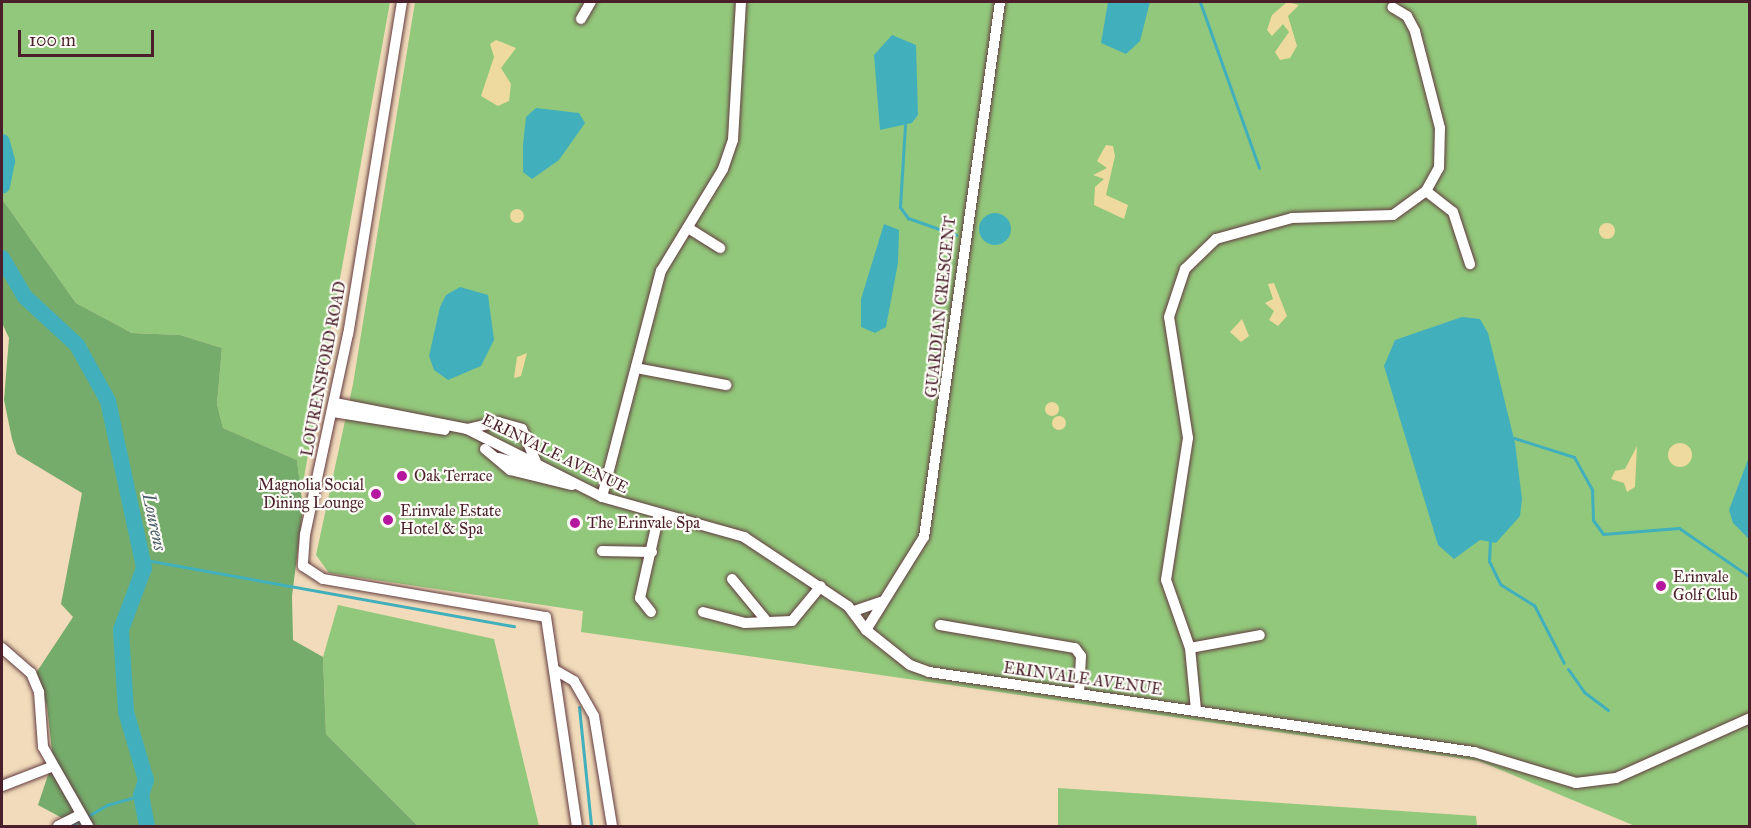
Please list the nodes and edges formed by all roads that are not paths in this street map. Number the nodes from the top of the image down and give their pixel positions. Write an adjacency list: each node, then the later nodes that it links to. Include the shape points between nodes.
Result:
1 (402, 2): 13 (street, LOURENSFORD ROAD)
2 (591, 2): 6 (street)
3 (741, 2): 8 (street, via 734,140 723,169)
4 (1000, 2): 25 (street, GUARDIAN CRESCENT, via 924,537 917,554)
5 (1392, 7): 7 (street, via 1407,16 1415,31 1440,128 1439,168)
6 (581, 19)
7 (1426, 191): 10 (street, via 1456,217); 34 (street, via 1393,215 1292,218 1234,232 1208,243 1185,269 1167,326 1188,438 1167,580)
8 (688, 228): 9 (street); 11 (street, via 661,271)
9 (720, 248)
10 (1470, 264)
11 (636, 368): 12 (street); 19 (street)
12 (726, 385)
13 (334, 407): 14 (street, ERINVALE AVENUE); 35 (street, LOURENSFORD ROAD, via 305,534 304,569 323,579 542,614 550,622)
14 (468, 430): 15 (street); 16 (street, ERINVALE AVENUE); 16 (street, via 498,422 522,429)
15 (485, 449): 17 (street, via 509,463); 18 (street, via 494,461 524,476)
16 (536, 462): 17 (street, ERINVALE AVENUE)
17 (559, 474): 18 (street, ERINVALE AVENUE)
18 (581, 486): 19 (street, ERINVALE AVENUE)
19 (602, 497): 20 (street, ERINVALE AVENUE)
20 (659, 514): 22 (street); 24 (street, ERINVALE AVENUE, via 744,537)
21 (602, 551): 22 (street)
22 (652, 552): 27 (street, via 640,598)
23 (732, 579): 29 (street)
24 (820, 586): 26 (street, ERINVALE AVENUE); 29 (street, via 795,620)
25 (880, 602): 26 (street); 31 (street, GUARDIAN CRESCENT)
26 (854, 611): 31 (street, ERINVALE AVENUE)
27 (651, 612)
28 (703, 612): 29 (street, via 745,623)
29 (765, 619)
30 (940, 625): 36 (street, via 1071,646 1081,656)
31 (866, 630): 36 (street, ERINVALE AVENUE, via 918,669)
32 (1260, 635): 34 (street)
33 (2, 648): 39 (street, via 17,657 39,692 43,747)
34 (1190, 648): 37 (street)
35 (555, 670): 44 (street, LOURENSFORD ROAD); 45 (street, via 574,681 594,716)
36 (1079, 694): 37 (street, ERINVALE AVENUE)
37 (1196, 710): 38 (street, ERINVALE AVENUE, via 1474,752 1576,783 1616,778)
38 (1749, 718)
39 (51, 767): 40 (street); 41 (street, via 68,785)
40 (2, 786)
41 (80, 815): 42 (street); 43 (street)
42 (58, 826)
43 (88, 826)
44 (577, 826)
45 (612, 826)

